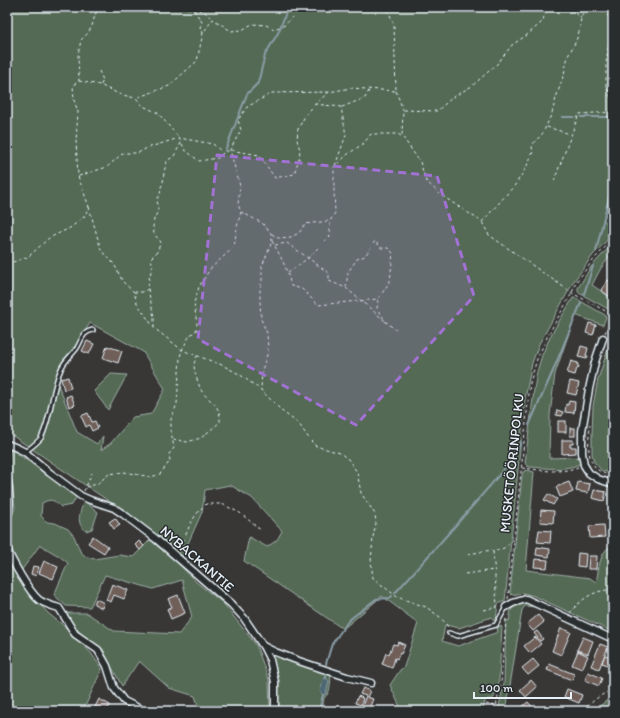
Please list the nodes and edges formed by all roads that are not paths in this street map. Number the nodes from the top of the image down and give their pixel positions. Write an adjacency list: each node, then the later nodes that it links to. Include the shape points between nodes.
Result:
1 (93, 330): 4 (lane, via 84,334 75,352 65,361 40,439)
2 (603, 338): 6 (street, via 588,389 582,431 582,453 584,465 589,473)
3 (7, 444): 4 (street, NYBACKANTIE)
4 (25, 452): 12 (street, NYBACKANTIE, via 81,496 114,508 156,539 231,604)
5 (7, 477): 7 (street, via 10,494)
6 (613, 484)
7 (7, 519)
8 (7, 549): 14 (street, via 38,599 59,608 75,634 98,650 107,666 114,688 124,701)
9 (506, 607): 10 (lane, via 496,624 458,636); 11 (street, via 526,599)
10 (449, 632)
11 (613, 639)
12 (263, 646): 13 (street, via 299,661); 15 (street, NYBACKANTIE, via 270,660 275,682)
13 (371, 683)
14 (144, 711)
15 (275, 711)

